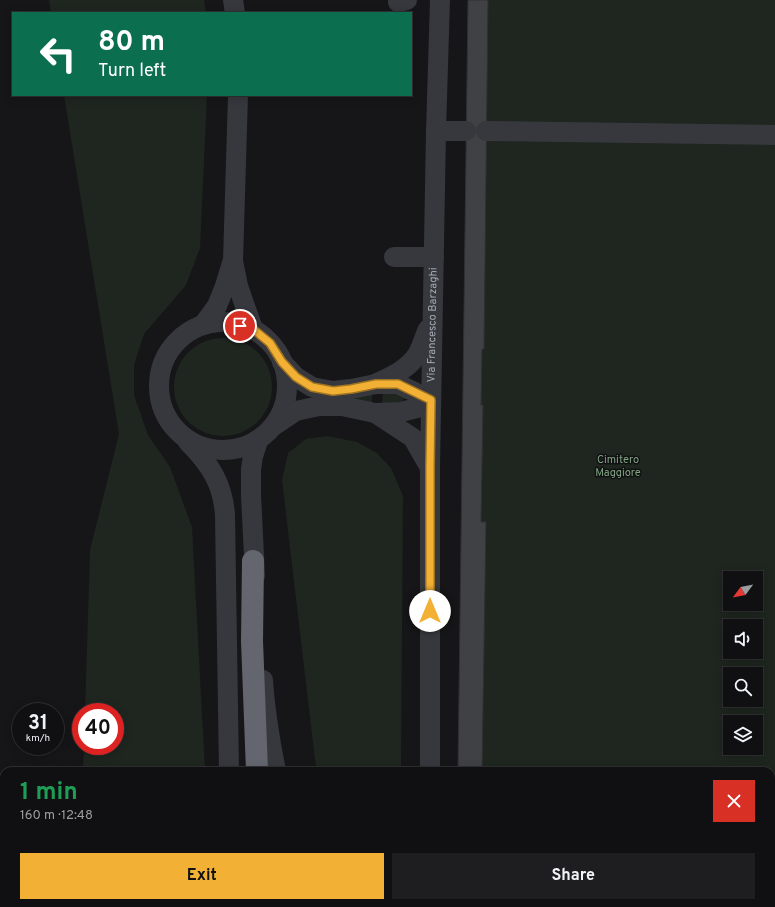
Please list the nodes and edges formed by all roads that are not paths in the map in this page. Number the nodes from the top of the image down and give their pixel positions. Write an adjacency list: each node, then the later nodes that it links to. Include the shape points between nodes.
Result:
1 (233, 0): 3 (street)
2 (440, 0): 5 (street, Via Francesco Barzaghi)
3 (235, 12)
4 (238, 96): 11 (street)
5 (436, 131): 6 (street); 9 (street, Via Francesco Barzaghi)
6 (466, 131)
7 (486, 131): 8 (street)
8 (775, 135)
9 (434, 257): 10 (street); 12 (street, Via Francesco Barzaghi)
10 (394, 258)
11 (233, 261): 13 (street, via 217,306); 14 (street, via 238,286)
12 (433, 316): 16 (street, via 418,354 408,367); 17 (street, Via Francesco Barzaghi)
13 (203, 325): 14 (street, via 228,322); 20 (street, via 179,341 170,351 161,371 160,392 165,413)
14 (253, 329): 15 (street, via 270,343)
15 (282, 362): 16 (street, via 296,377 312,387 333,391); 19 (street, via 288,383 285,406)
16 (376, 384): 17 (street, via 398,384)
17 (431, 400): 18 (street, via 417,408 401,412); 22 (street, Via Francesco Barzaghi)
18 (375, 413): 19 (street, via 342,406 319,406 296,411); 22 (street, via 413,438)
19 (275, 425): 21 (street)
20 (184, 437): 21 (street, via 215,450 238,449); 24 (street, via 209,466 224,502)
21 (258, 441): 23 (street, via 252,469)
22 (430, 467): 27 (street, Via Francesco Barzaghi)
23 (253, 561): 25 (highway, via 252,641); 26 (street, via 265,702)
24 (229, 767)
25 (257, 767)
26 (275, 767)
27 (430, 767)

